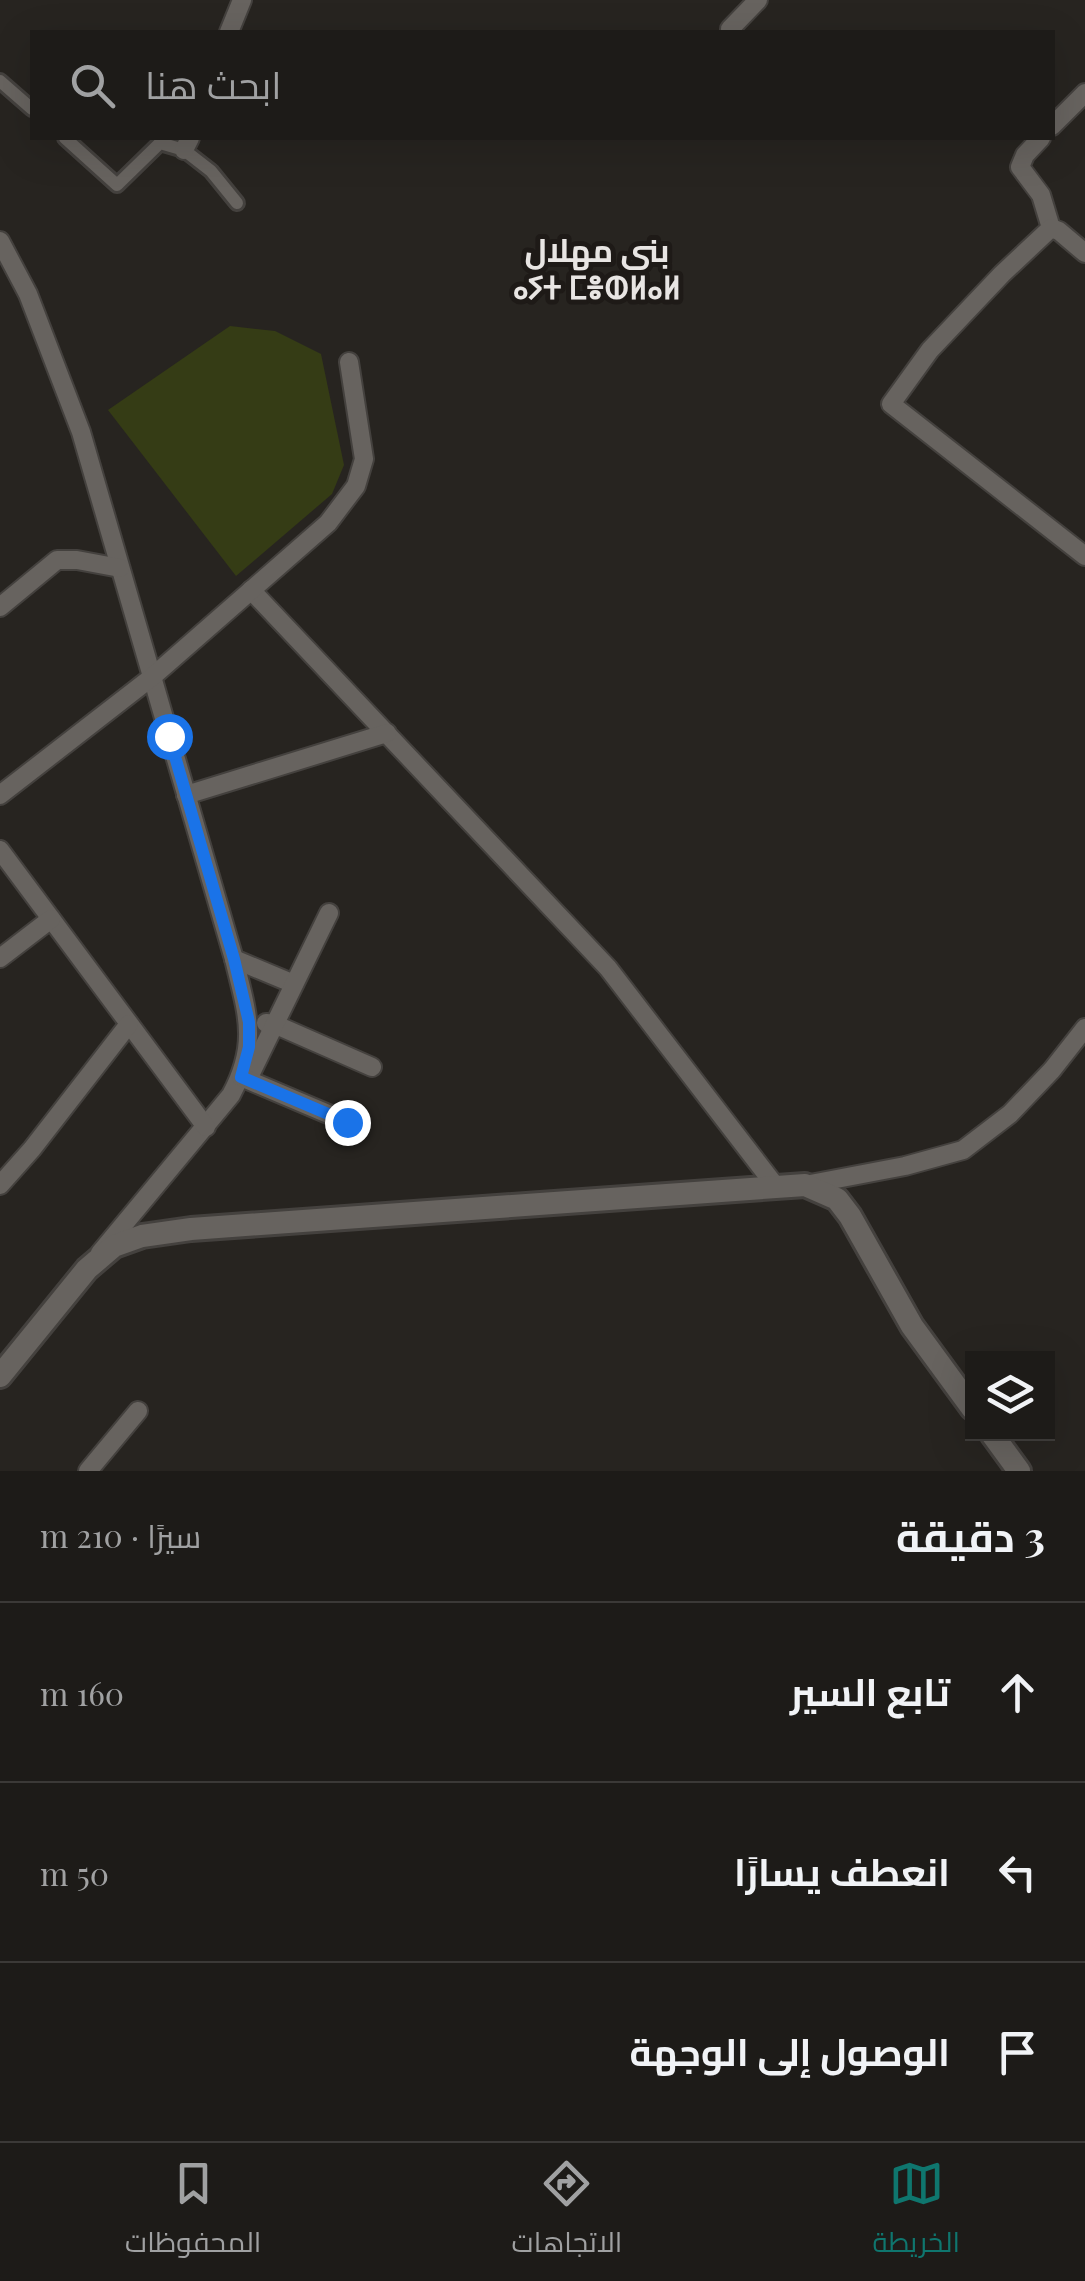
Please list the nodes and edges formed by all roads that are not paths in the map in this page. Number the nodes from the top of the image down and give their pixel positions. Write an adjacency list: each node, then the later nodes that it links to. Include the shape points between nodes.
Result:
1 (242, 0): 4 (street)
2 (758, 0): 3 (street)
3 (730, 29)
4 (230, 30)
5 (0, 82): 7 (street)
6 (1085, 92): 8 (street)
7 (30, 106)
8 (1055, 123)
9 (67, 140): 11 (street, via 117,186 160,143)
10 (1039, 140): 13 (street, via 1020,167)
11 (187, 144): 12 (street)
12 (237, 203)
13 (1052, 228): 15 (street); 17 (street, via 930,350 891,404)
14 (0, 241): 18 (street, via 28,294 81,432)
15 (1085, 253)
16 (349, 362): 19 (street, via 364,459 356,486 328,523)
17 (1085, 556)
18 (120, 568): 20 (street, via 57,560); 21 (street)
19 (251, 590): 21 (street); 22 (street)
20 (0, 607)
21 (152, 677): 23 (street); 24 (street)
22 (387, 733): 24 (street); 42 (street, via 608,968)
23 (0, 795)
24 (186, 796): 29 (street)
25 (0, 850): 27 (street)
26 (329, 913): 30 (street)
27 (52, 919): 28 (street); 32 (street)
28 (0, 958)
29 (234, 959): 30 (street); 31 (street)
30 (294, 984): 33 (street)
31 (249, 1022): 33 (street); 36 (street)
32 (129, 1024): 38 (street); 40 (street)
33 (274, 1024): 35 (street); 36 (street)
34 (1085, 1028): 39 (street, via 1010,1114 963,1150)
35 (372, 1067)
36 (244, 1078): 37 (street); 38 (street)
37 (347, 1122)
38 (206, 1127): 44 (street)
39 (858, 1176): 41 (street); 43 (street)
40 (0, 1185)
41 (805, 1185): 42 (street); 43 (street, via 837,1199)
42 (776, 1188): 44 (street)
43 (850, 1216): 46 (street, via 912,1326)
44 (133, 1228): 45 (street, via 87,1269)
45 (0, 1376)
46 (965, 1398)
47 (138, 1411): 49 (street)
48 (997, 1441): 50 (street)
49 (88, 1471)
50 (1019, 1471)

